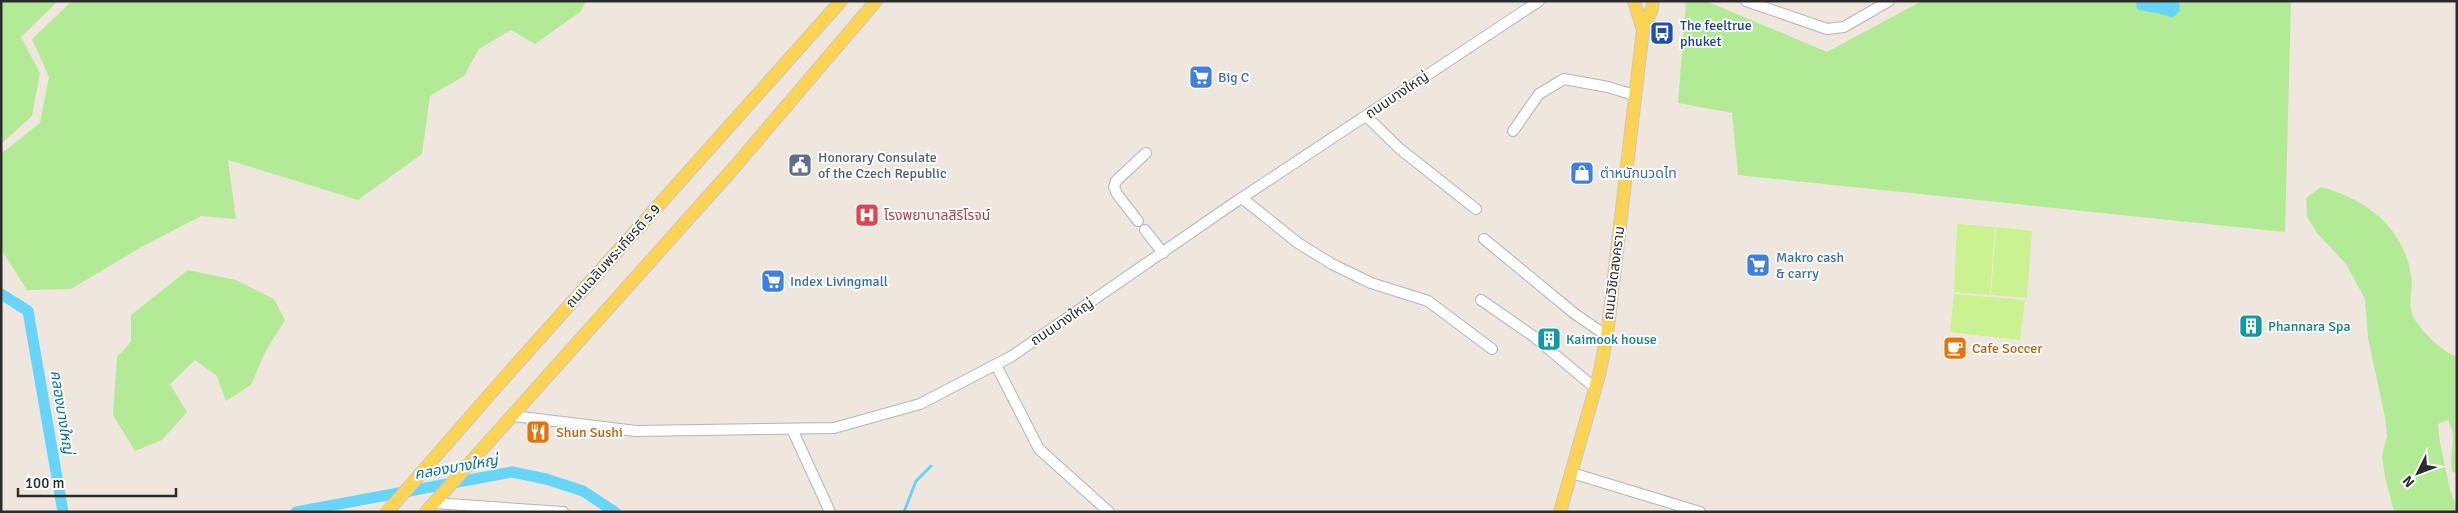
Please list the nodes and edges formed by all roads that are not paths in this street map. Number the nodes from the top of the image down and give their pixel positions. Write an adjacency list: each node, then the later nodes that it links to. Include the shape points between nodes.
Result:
1 (841, 1): 30 (main road, ถนนเฉลิมพระเกียรติ ร.9)
2 (876, 1): 24 (main road, via 732,170)
3 (1539, 1): 10 (street, ถนนบางใหญ่)
4 (1634, 1): 8 (main road, ถนนวิชิตสงคราม)
5 (1653, 1): 8 (main road, ถนนวิชิตสงคราม)
6 (1746, 1): 7 (street, via 1827,29 1844,27)
7 (1889, 1)
8 (1643, 30): 9 (main road, ถนนวิชิตสงคราม)
9 (1634, 95): 11 (street, via 1608,86 1564,79 1540,94); 20 (main road, ถนนวิชิตสงคราม)
10 (1366, 116): 13 (street, ถนนบางใหญ่); 14 (street, via 1400,149)
11 (1513, 131)
12 (1146, 153): 15 (street, via 1116,181 1114,187)
13 (1242, 198): 18 (street, ถนนบางใหญ่); 21 (street, via 1298,243 1332,264 1372,283 1428,301)
14 (1476, 209)
15 (1138, 222)
16 (1145, 230): 18 (street)
17 (1484, 239): 20 (street, via 1575,314)
18 (1163, 253): 22 (street, ถนนบางใหญ่)
19 (1481, 300): 23 (street, via 1533,336)
20 (1607, 336): 23 (main road, ถนนวิชิตสงคราม)
21 (1492, 349)
22 (996, 365): 25 (street, ถนนบางใหญ่, via 920,404 834,428); 33 (street, via 1040,449)
23 (1595, 388): 26 (main road, ถนนวิชิตสงคราม)
24 (513, 416): 25 (street, ถนนบางใหญ่, via 636,431); 27 (main road)
25 (792, 429): 32 (street)
26 (1572, 473): 29 (street); 34 (main road, ถนนวิชิตสงคราม)
27 (430, 508): 28 (street)
28 (518, 510): 31 (street)
29 (1693, 511)
30 (387, 512)
31 (563, 512)
32 (830, 512)
33 (1110, 512)
34 (1560, 512)

